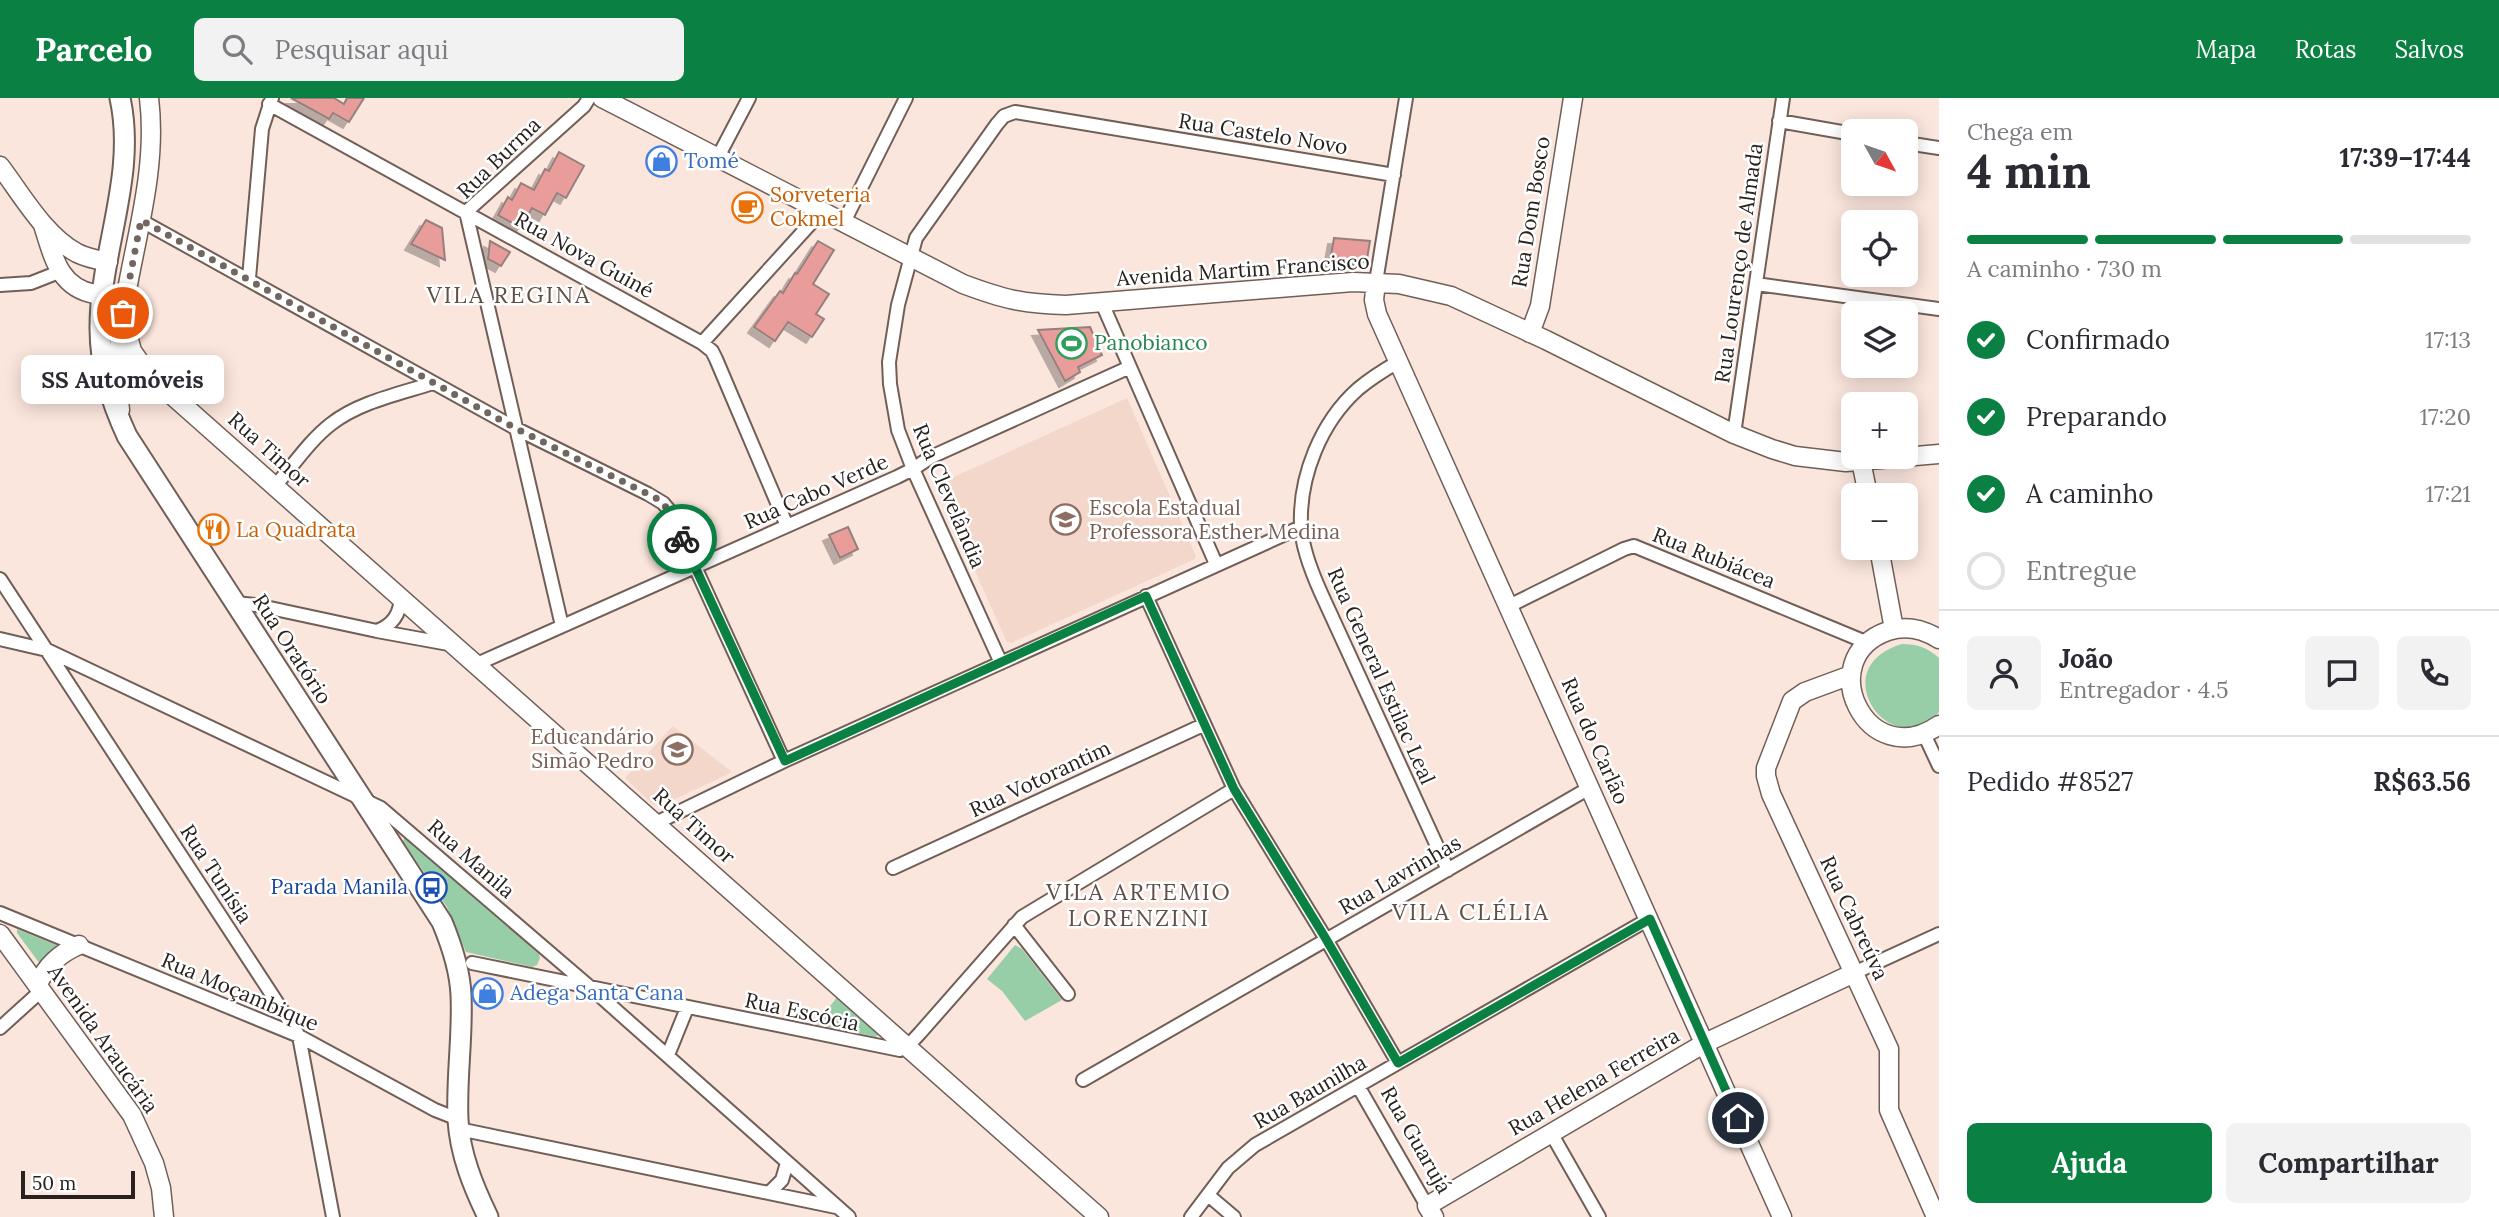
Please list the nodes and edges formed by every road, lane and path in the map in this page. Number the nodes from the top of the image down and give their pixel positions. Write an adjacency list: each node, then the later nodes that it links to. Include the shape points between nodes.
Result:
1 (120, 98): 24 (main road, Rua Oratório, via 125,162)
2 (149, 98): 20 (street, via 152,152)
3 (589, 98): 19 (street, Rua Burma)
4 (603, 98): 15 (street, Avenida Martim Francisco)
5 (749, 98): 15 (street)
6 (906, 98): 22 (street)
7 (1406, 98): 17 (street)
8 (1573, 98): 35 (street, Rua Dom Bosco, via 1539,306)
9 (1783, 98): 11 (street, Rua Lourenço de Almada)
10 (271, 101): 19 (street, Rua Nova Guiné); 26 (street, via 262,130)
11 (1779, 121): 12 (street); 28 (street, Rua Lourenço de Almada)
12 (1841, 132)
13 (1918, 145): 14 (street)
14 (1939, 148)
15 (718, 157): 18 (street, Avenida Martim Francisco)
16 (0, 166): 21 (street)
17 (1394, 175): 23 (street, Rua Castelo Novo, via 1015,112 997,124 916,238); 27 (street)
18 (822, 211): 22 (street, Avenida Martim Francisco); 36 (street)
19 (466, 212): 36 (street, Rua Nova Guiné); 41 (street, Rua Burma)
20 (141, 220): 26 (street); 30 (street)
21 (42, 222): 24 (street, via 70,249); 25 (street)
22 (844, 222): 23 (street, Avenida Martim Francisco)
23 (910, 256): 32 (street, Avenida Martim Francisco, via 963,284 1008,300); 46 (street, Rua Clevelândia, via 889,362 898,430)
24 (108, 262): 31 (main road, Rua Oratório)
25 (59, 272): 29 (street, via 31,283); 31 (street, via 76,288)
26 (249, 278): 39 (street)
27 (1376, 282): 32 (street, Avenida Martim Francisco); 35 (street, Avenida Martim Francisco, via 1436,291); 37 (street, Rua do Carlão, via 1375,308)
28 (1756, 284): 33 (street); 42 (street, Rua Lourenço de Almada)
29 (0, 285)
30 (127, 292): 31 (street); 34 (street)
31 (103, 295): 40 (main road, Rua Oratório, via 102,363)
32 (1102, 303): 38 (street)
33 (1939, 309)
34 (123, 316): 40 (street, via 118,368); 47 (street, Rua Timor, via 128,343 141,366)
35 (1530, 333): 42 (street, Avenida Martim Francisco)
36 (702, 342): 48 (street, Rua Nova Guiné, via 716,359)
37 (1398, 362): 49 (street, Rua General Estilac Leal, via 1356,391 1324,433 1309,465); 57 (street, Rua do Carlão)
38 (1130, 367): 46 (street, Rua Cabo Verde, via 931,457); 51 (street)
39 (433, 383): 41 (street); 47 (street, via 341,417)
40 (122, 426): 56 (main road, Rua Oratório)
41 (515, 428): 52 (street, via 656,498 669,510); 58 (street, Rua Burma)
42 (1734, 434): 45 (street, Avenida Martim Francisco, via 1795,456)
43 (1939, 454): 44 (street, Avenida Martim Francisco)
44 (1918, 456)
45 (1841, 461)
46 (914, 469): 48 (street, Rua Cabo Verde); 66 (street, Rua Clevelândia)
47 (275, 486): 55 (street, Rua Timor)
48 (787, 526): 52 (street, Rua Cabo Verde)
49 (1301, 527): 51 (street); 78 (street, Rua General Estilac Leal, via 1321,593)
50 (1880, 560): 59 (street)
51 (1216, 564): 54 (street)
52 (695, 567): 58 (street, Rua Cabo Verde); 71 (street)
53 (0, 579): 65 (street, Rua Tunísia)
54 (1146, 596): 66 (street); 69 (street)
55 (401, 597): 60 (street, via 392,623); 64 (street, Rua Timor)
56 (235, 603): 60 (street); 75 (main road, Rua Oratório)
57 (1509, 606): 63 (street, Rua Rubiácea, via 1634,546); 73 (street, Rua do Carlão)
58 (562, 626): 67 (street, Rua Cabo Verde)
59 (1894, 629): 61 (street); 63 (street)
60 (377, 631): 64 (street)
61 (1934, 633)
62 (0, 639): 65 (street, Rua Manila)
63 (1868, 643): 68 (street)
64 (454, 645): 67 (street, Rua Timor)
65 (47, 650): 75 (street, Rua Manila); 93 (street, Rua Tunísia)
66 (1001, 663): 71 (street)
67 (477, 664): 76 (street, Rua Timor)
68 (1851, 675): 70 (street, via 1855,705 1868,723 1895,736 1909,737); 87 (street, Rua Cabreúva, via 1792,701 1766,776)
69 (1203, 726): 74 (street); 77 (street, Rua Votorantim)
70 (1931, 729): 72 (street)
71 (785, 761): 76 (street)
72 (1939, 766)
73 (1591, 787): 78 (street, Rua Lavrinhas); 80 (street, Rua do Carlão)
74 (1234, 789): 81 (street, via 1028,912); 84 (street)
75 (362, 799): 89 (street, Rua Manila, via 392,817); 100 (main road, Rua Oratório, via 434,908 454,954 461,995)
76 (656, 823): 95 (street, Rua Timor)
77 (893, 868)
78 (1448, 870): 84 (street, Rua Lavrinhas)
79 (0, 913): 85 (street, Rua Moçambique)
80 (1650, 919): 94 (street, Rua do Carlão); 97 (street, Rua Baunilha)
81 (1014, 925): 90 (street); 95 (street)
82 (0, 934): 88 (street, Avenida Araucária)
83 (1939, 934): 87 (street, Rua Helena Ferreira)
84 (1326, 939): 97 (street); 98 (street, Rua Lavrinhas)
85 (79, 945): 88 (street, via 58,956 43,974); 93 (street, Rua Moçambique)
86 (472, 963): 89 (street, Rua Escócia)
87 (1854, 973): 94 (street, Rua Helena Ferreira); 116 (street, Rua Cabreúva, via 1889,1049 1889,1110)
88 (40, 987): 92 (street); 107 (street, Avenida Araucária, via 132,1115 154,1163)
89 (591, 988): 91 (street, Rua Escócia); 96 (street, Rua Manila)
90 (1068, 994)
91 (687, 1008): 95 (street, Rua Escócia, via 890,1050); 96 (street)
92 (0, 1028)
93 (299, 1036): 100 (street, Rua Moçambique); 108 (street, Rua Tunísia)
94 (1705, 1043): 101 (street, Rua Helena Ferreira); 115 (street, Rua do Carlão)
95 (908, 1046): 111 (street, Rua Timor)
96 (668, 1055): 102 (street, Rua Manila)
97 (1398, 1063): 99 (street, Rua Baunilha)
98 (1083, 1080)
99 (1358, 1086): 104 (street, Rua Baunilha, via 1241,1155); 106 (street, Rua Guarujá)
100 (459, 1124): 103 (street, Rua Moçambique); 109 (main road, Rua Oratório, via 467,1168)
101 (1551, 1133): 106 (street, Rua Helena Ferreira); 114 (street)
102 (787, 1163): 103 (street, via 782,1180); 105 (street, Rua Manila)
103 (769, 1194): 105 (street, Rua Moçambique)
104 (1208, 1195): 112 (street, Rua Baunilha); 113 (street)
105 (838, 1207): 110 (street, Rua Manila)
106 (1431, 1211)
107 (164, 1217)
108 (333, 1217)
109 (488, 1217)
110 (849, 1217)
111 (1099, 1217)
112 (1191, 1217)
113 (1234, 1217)
114 (1599, 1217)
115 (1782, 1217)
116 (1936, 1217)

